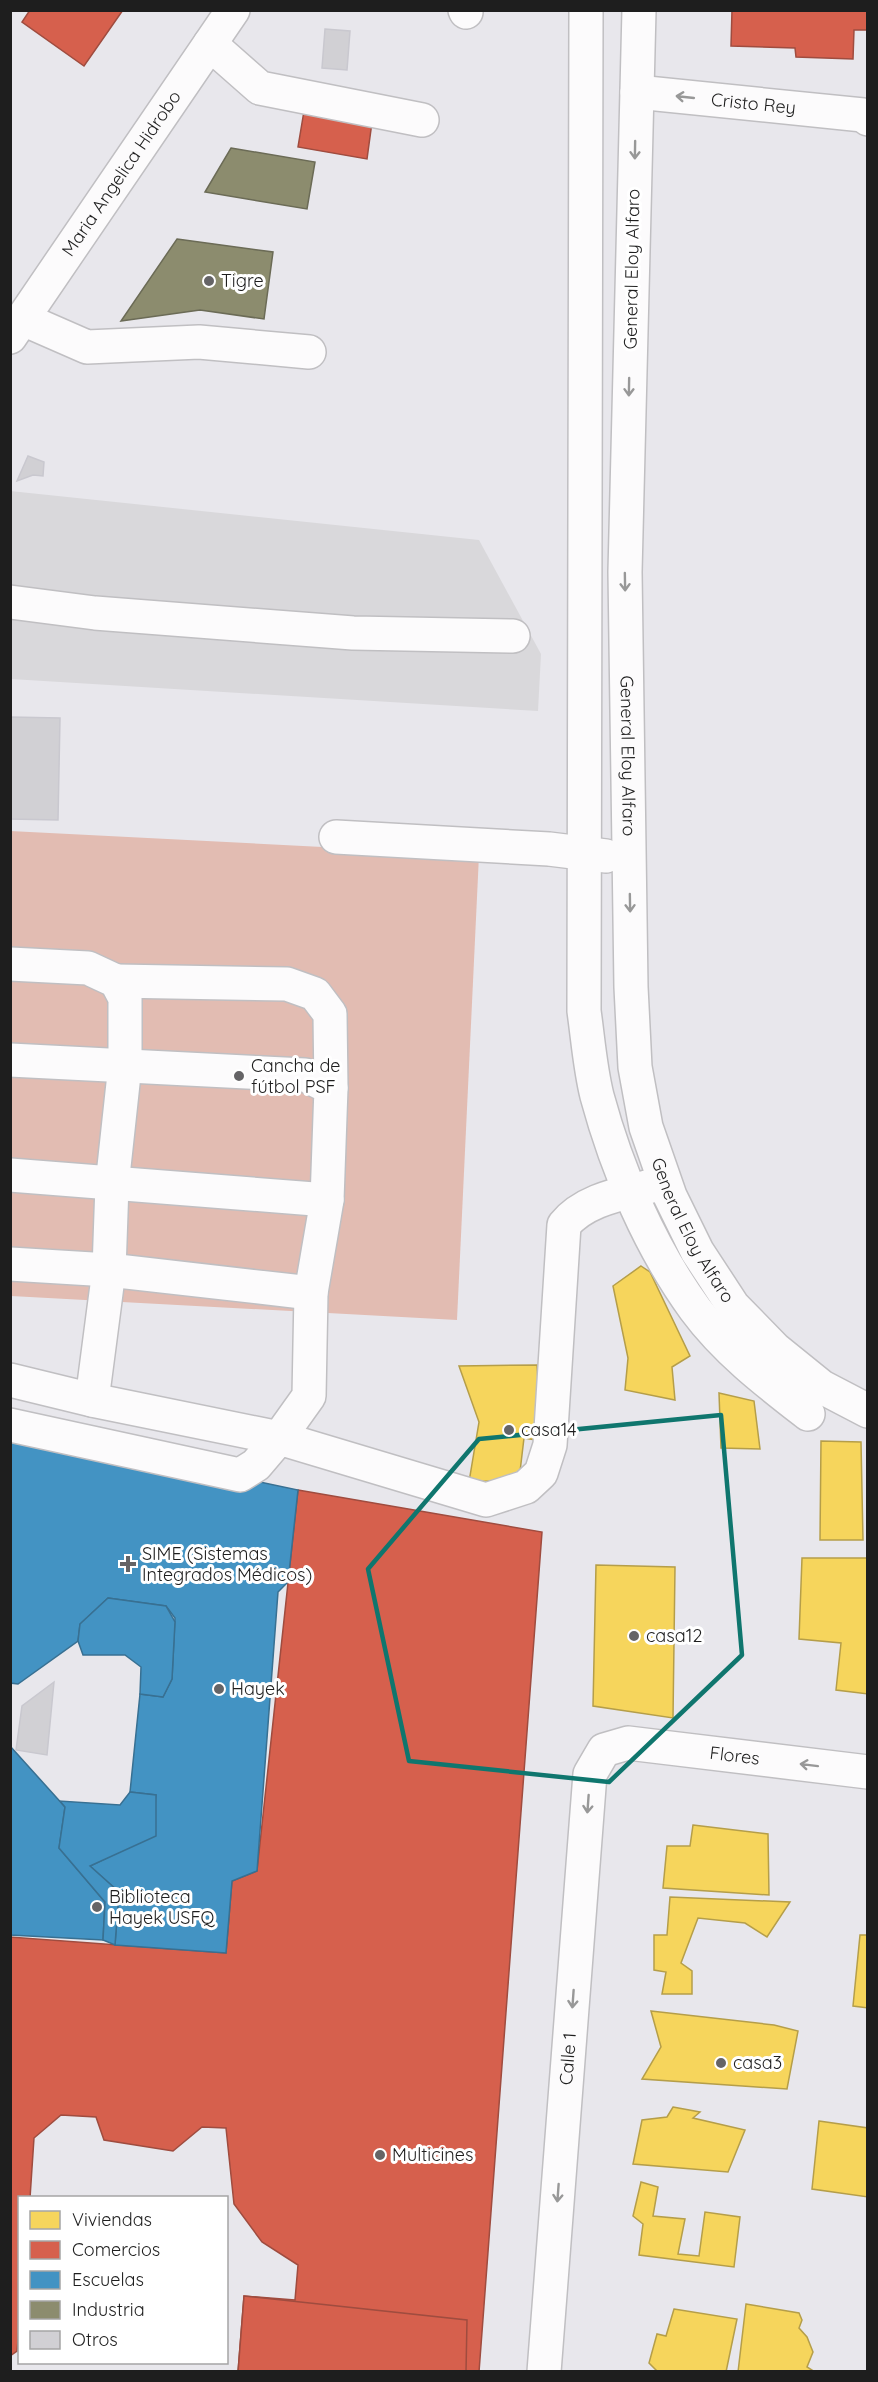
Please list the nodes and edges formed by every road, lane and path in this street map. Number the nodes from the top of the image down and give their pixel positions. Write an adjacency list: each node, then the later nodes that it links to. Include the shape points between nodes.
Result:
1 (233, 10): 4 (street, Maria Angelica Hidrobo)
2 (586, 10): 13 (street)
3 (639, 10): 5 (street, General Eloy Alfaro)
4 (210, 44): 7 (street, via 260,88); 8 (street, Maria Angelica Hidrobo)
5 (637, 92): 6 (street, Cristo Rey, one-way to 5); 14 (street, General Eloy Alfaro, one-way to 14, via 625,572)
6 (866, 116)
7 (422, 120)
8 (17, 328): 9 (street, via 87,347 199,342)
9 (309, 352)
10 (10, 602): 11 (street, via 353,633)
11 (513, 636)
12 (336, 837): 13 (street)
13 (584, 854): 14 (street); 23 (street, via 584,1011 597,1094 617,1161)
14 (629, 859): 21 (street, General Eloy Alfaro, one-way to 21, via 635,1066 646,1126)
15 (10, 964): 16 (street, via 88,968)
16 (116, 981): 18 (street, via 125,998); 19 (street, via 287,984 315,994 330,1014)
17 (10, 1060): 18 (street)
18 (125, 1065): 19 (street, via 305,1075); 22 (street)
19 (331, 1088): 24 (street)
20 (10, 1175): 22 (street)
21 (666, 1182): 23 (street); 30 (street, General Eloy Alfaro, via 697,1251 733,1306 775,1349 822,1387)
22 (112, 1185): 24 (street); 26 (street)
23 (631, 1191): 31 (street, via 653,1240 696,1310 750,1369); 33 (street, via 588,1205 572,1214 564,1225 550,1445 541,1473 526,1486 486,1500)
24 (327, 1200): 27 (street)
25 (10, 1264): 26 (street)
26 (109, 1270): 27 (street); 29 (street)
27 (311, 1293): 33 (street, via 309,1396)
28 (10, 1380): 29 (street)
29 (92, 1400): 33 (street)
30 (867, 1412)
31 (808, 1414)
32 (10, 1425): 33 (street, via 240,1475 256,1465)
33 (279, 1438)
34 (604, 1750): 35 (street, Flores, one-way to 34, via 628,1743); 36 (street, Calle 1, one-way to 36, via 590,1774)
35 (867, 1772)
36 (544, 2372)

